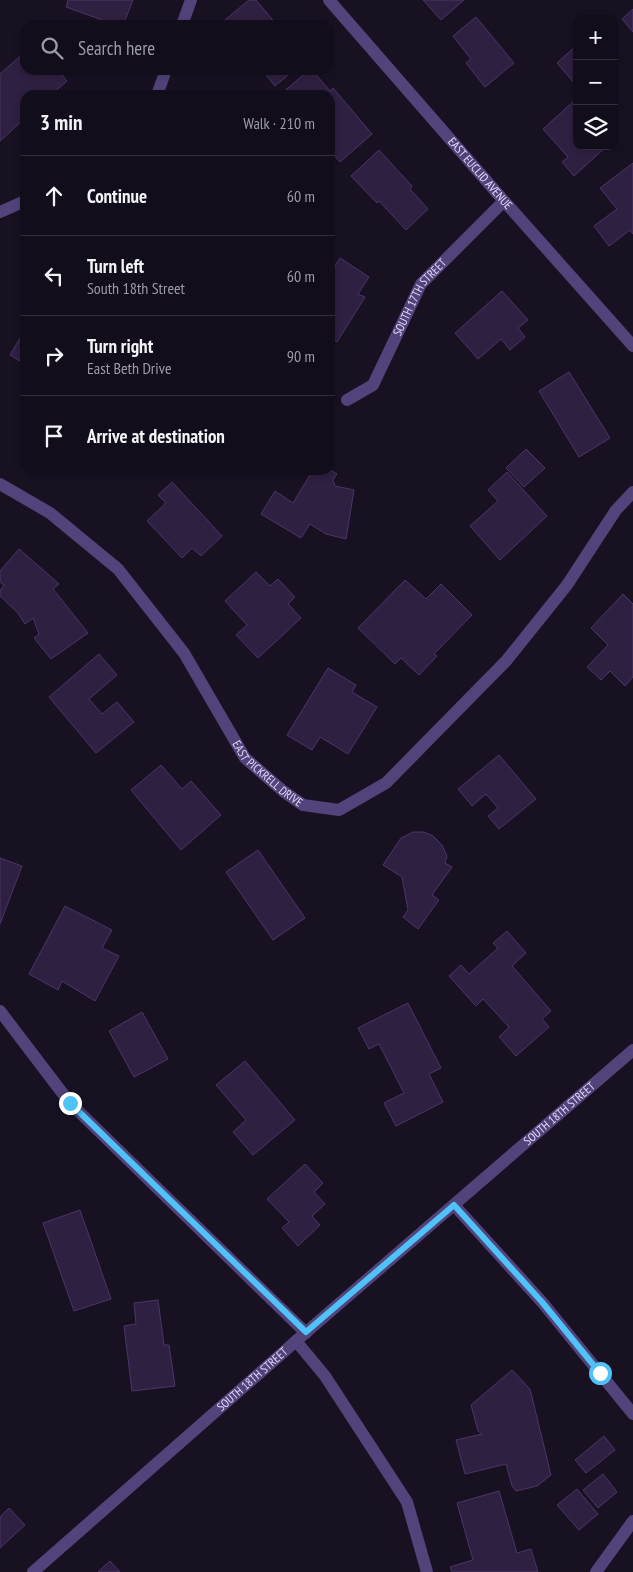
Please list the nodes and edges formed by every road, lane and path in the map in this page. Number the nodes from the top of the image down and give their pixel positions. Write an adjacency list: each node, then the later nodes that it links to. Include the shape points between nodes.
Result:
1 (192, 0): 3 (street)
2 (329, 0): 6 (street, EAST EUCLID AVENUE)
3 (184, 20)
4 (164, 75): 5 (street)
5 (159, 90)
6 (504, 201): 9 (street, EAST EUCLID AVENUE); 10 (street, SOUTH 17TH STREET, via 421,284 373,385)
7 (20, 203): 8 (street)
8 (0, 212)
9 (633, 346)
10 (347, 400)
11 (0, 484): 12 (street, EAST PICKRELL DRIVE, via 50,513 118,569 184,653 245,758 303,805 339,810 386,783 506,661 567,584 616,510)
12 (633, 492)
13 (0, 1011): 16 (street, via 70,1103)
14 (633, 1050): 15 (street, SOUTH 18TH STREET)
15 (454, 1205): 16 (street, SOUTH 18TH STREET); 17 (street, via 542,1302)
16 (301, 1337): 19 (street, SOUTH 18TH STREET); 20 (street, via 407,1502)
17 (633, 1414)
18 (633, 1520): 21 (street)
19 (33, 1572)
20 (427, 1572)
21 (596, 1572)

